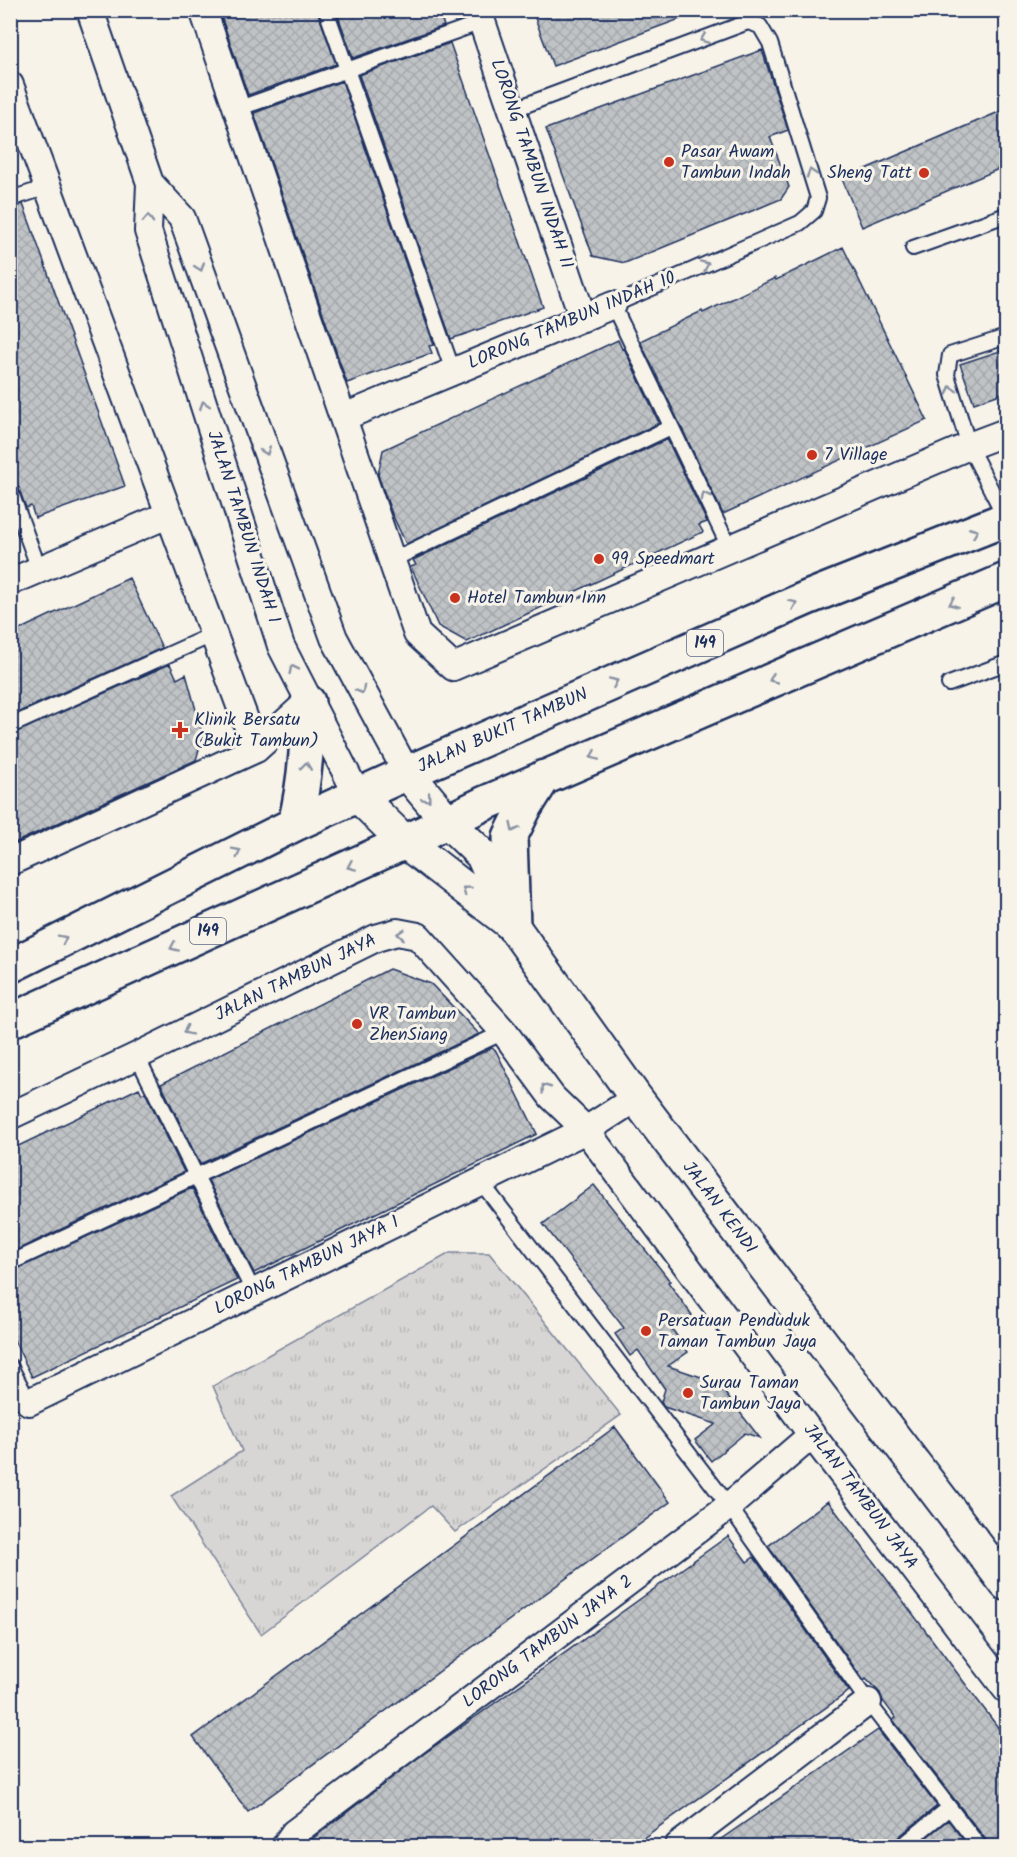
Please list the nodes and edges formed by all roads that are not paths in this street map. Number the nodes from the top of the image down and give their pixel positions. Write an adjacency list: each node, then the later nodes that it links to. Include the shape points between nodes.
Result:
1 (90, 10): 9 (street, JALAN TAMBUN INDAH 1)
2 (203, 10): 7 (street)
3 (326, 10): 5 (lane)
4 (480, 16): 5 (lane); 8 (street, LORONG TAMBUN INDAH 11)
5 (347, 70): 7 (lane); 17 (lane)
6 (10, 85): 10 (street)
7 (237, 109): 18 (street)
8 (512, 110): 14 (lane, LORONG TAMBUN INDAH 10, one-way to 8, via 800,223 814,211 818,198 770,43 760,26 748,22); 15 (street, LORONG TAMBUN INDAH 11)
9 (150, 183): 33 (street, JALAN TAMBUN INDAH 1, one-way to 9, via 281,646 148,231); 36 (street, JALAN TAMBUN INDAH 1, one-way to 36, via 182,218 334,638)
10 (48, 187): 11 (lane); 23 (street)
11 (10, 199)
12 (1006, 216): 13 (lane)
13 (913, 248)
14 (613, 305): 15 (street, LORONG TAMBUN INDAH 10); 19 (lane)
15 (583, 318): 17 (street, LORONG TAMBUN INDAH 10)
16 (1006, 338): 21 (lane, one-way to 16, via 947,375 950,355)
17 (453, 371): 18 (street, LORONG TAMBUN INDAH 10)
18 (344, 417): 26 (street)
19 (671, 427): 25 (lane, one-way to 19); 26 (lane)
20 (1006, 432): 21 (street)
21 (969, 446): 24 (lane); 25 (street)
22 (10, 490): 27 (lane)
23 (170, 514): 27 (street); 30 (street)
24 (1006, 519): 36 (main road, JALAN BUKIT TAMBUN / 149, one-way to 24, via 807,598)
25 (730, 549): 26 (street, via 453,667 417,634)
26 (392, 560)
27 (39, 569): 29 (street)
28 (1006, 580): 37 (main road, 149, one-way to 37)
29 (10, 582)
30 (214, 634): 34 (lane); 35 (street)
31 (1006, 663): 32 (lane)
32 (949, 684)
33 (308, 702): 35 (street); 38 (street, JALAN TAMBUN INDAH 1); 40 (main road, one-way to 33, via 308,752)
34 (10, 726)
35 (256, 749): 42 (street)
36 (406, 773): 38 (main road, JALAN BUKIT TAMBUN / 149); 39 (street, JALAN TAMBUN INDAH 1, one-way to 39)
37 (544, 777): 39 (main road, 149); 43 (main road, one-way to 43, via 510,837)
38 (358, 796): 40 (main road, JALAN BUKIT TAMBUN / 149); 41 (street, JALAN TAMBUN INDAH 1)
39 (448, 822): 41 (main road, 149); 43 (street, JALAN KENDI, via 482,855)
40 (295, 824): 44 (main road, JALAN BUKIT TAMBUN / 149, one-way to 40)
41 (405, 842): 43 (street, JALAN TAMBUN INDAH 1, one-way to 41); 45 (main road, 149, one-way to 45)
42 (10, 862)
43 (513, 926): 48 (street, JALAN KENDI)
44 (10, 966)
45 (10, 1021)
46 (504, 1032): 47 (street, JALAN TAMBUN JAYA, one-way to 47, via 418,936 398,932 376,938); 50 (street, JALAN TAMBUN JAYA, one-way to 46, via 552,1097); 51 (lane)
47 (137, 1056): 49 (street, JALAN TAMBUN JAYA); 51 (lane)
48 (636, 1098): 50 (street); 59 (street, JALAN KENDI)
49 (10, 1116)
50 (586, 1131): 52 (street, LORONG TAMBUN JAYA 1); 57 (street, JALAN TAMBUN JAYA)
51 (196, 1176): 53 (lane); 54 (lane)
52 (481, 1182): 54 (street, LORONG TAMBUN JAYA 1); 58 (lane)
53 (10, 1263)
54 (254, 1293): 56 (street, LORONG TAMBUN JAYA 1)
55 (10, 1366): 56 (lane)
56 (29, 1402)
57 (812, 1435): 58 (street, LORONG TAMBUN JAYA 2); 60 (street, JALAN TAMBUN JAYA)
58 (729, 1506): 61 (lane); 63 (street, LORONG TAMBUN JAYA 2, via 294,1833)
59 (1006, 1584)
60 (1006, 1689)
61 (868, 1702): 62 (lane); 64 (street)
62 (949, 1808): 65 (lane); 66 (lane)
63 (285, 1846)
64 (678, 1846)
65 (902, 1846)
66 (979, 1846)

